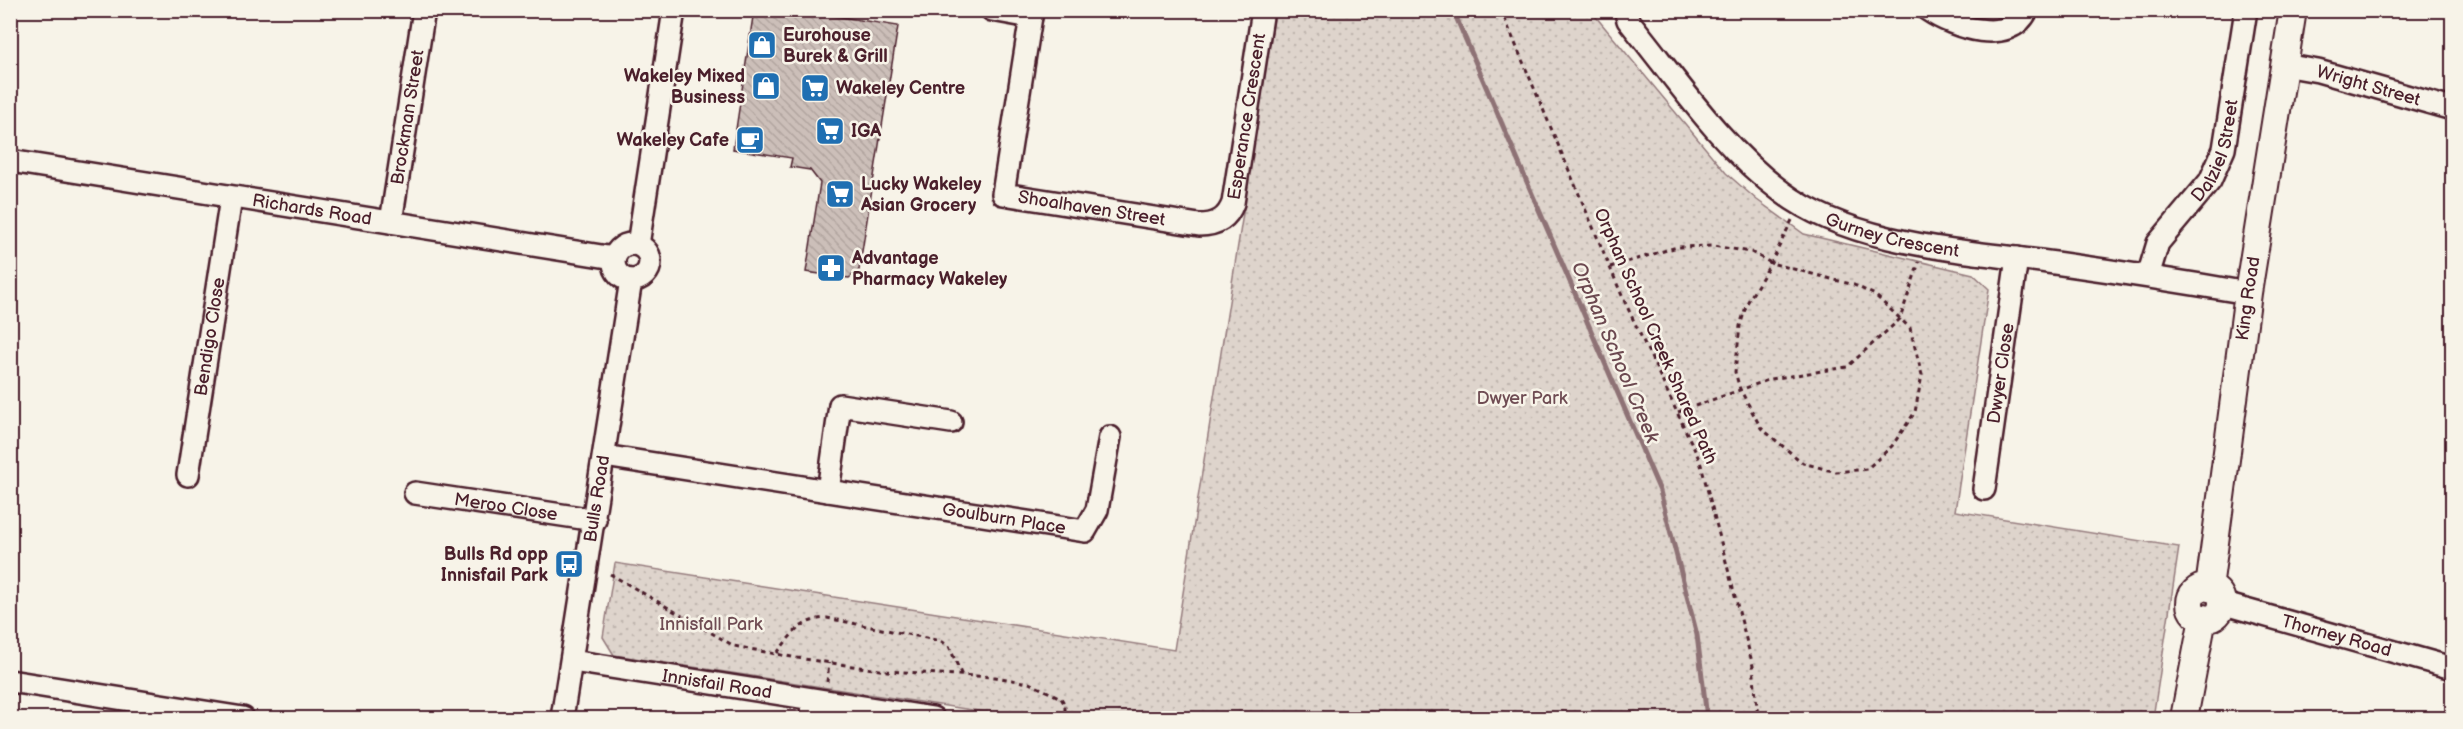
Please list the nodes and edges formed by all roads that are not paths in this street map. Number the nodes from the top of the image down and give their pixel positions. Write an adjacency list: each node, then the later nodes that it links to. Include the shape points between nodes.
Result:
1 (424, 10): 16 (street, Brockman Street)
2 (674, 10): 17 (street)
3 (992, 10): 10 (street)
4 (1263, 10): 15 (street, Esperance Crescent, via 1233,203)
5 (1625, 10): 19 (street, Gurney Crescent, via 1628,20 1734,148 1763,177 1800,204 1864,231)
6 (1928, 10): 7 (street, via 1969,28 1998,32 2014,27)
7 (2026, 10)
8 (2246, 10): 20 (street, Dalziel Street, via 2224,149 2210,181 2158,243)
9 (2293, 10): 11 (main road, King Road)
10 (1031, 14): 15 (street, Shoalhaven Street, via 1003,194 1199,225)
11 (2284, 65): 12 (street, Wright Street); 22 (main road, King Road)
12 (2452, 109)
13 (10, 161): 14 (street, Richards Road)
14 (231, 198): 16 (street, Richards Road); 26 (street, Bendigo Close)
15 (1221, 220)
16 (391, 222): 18 (street, Richards Road)
17 (638, 245): 18 (street, via 620,248); 21 (street, via 649,257 649,268 642,277)
18 (614, 258): 21 (street, via 617,273)
19 (2017, 258): 20 (street, Gurney Crescent); 27 (street, Dwyer Close)
20 (2148, 276): 22 (street, Gurney Crescent)
21 (632, 280): 25 (street, Bulls Road)
22 (2248, 293): 31 (main road, King Road)
23 (951, 422): 28 (street, via 840,405)
24 (1110, 437): 28 (street, Goulburn Place, via 1097,510 1085,531)
25 (604, 456): 28 (street, Goulburn Place); 30 (street, Bulls Road)
26 (188, 476)
27 (1984, 489)
28 (828, 491)
29 (415, 493): 30 (street, Meroo Close)
30 (595, 520): 32 (street, Bulls Road)
31 (2211, 603): 33 (street, Thorney Road); 39 (main road, King Road)
32 (572, 661): 35 (street, Innisfail Road); 37 (street, Bulls Road)
33 (2452, 668)
34 (10, 681): 36 (street)
35 (812, 709): 38 (street, Innisfail Road)
36 (243, 718)
37 (562, 718)
38 (933, 718)
39 (2184, 718)

